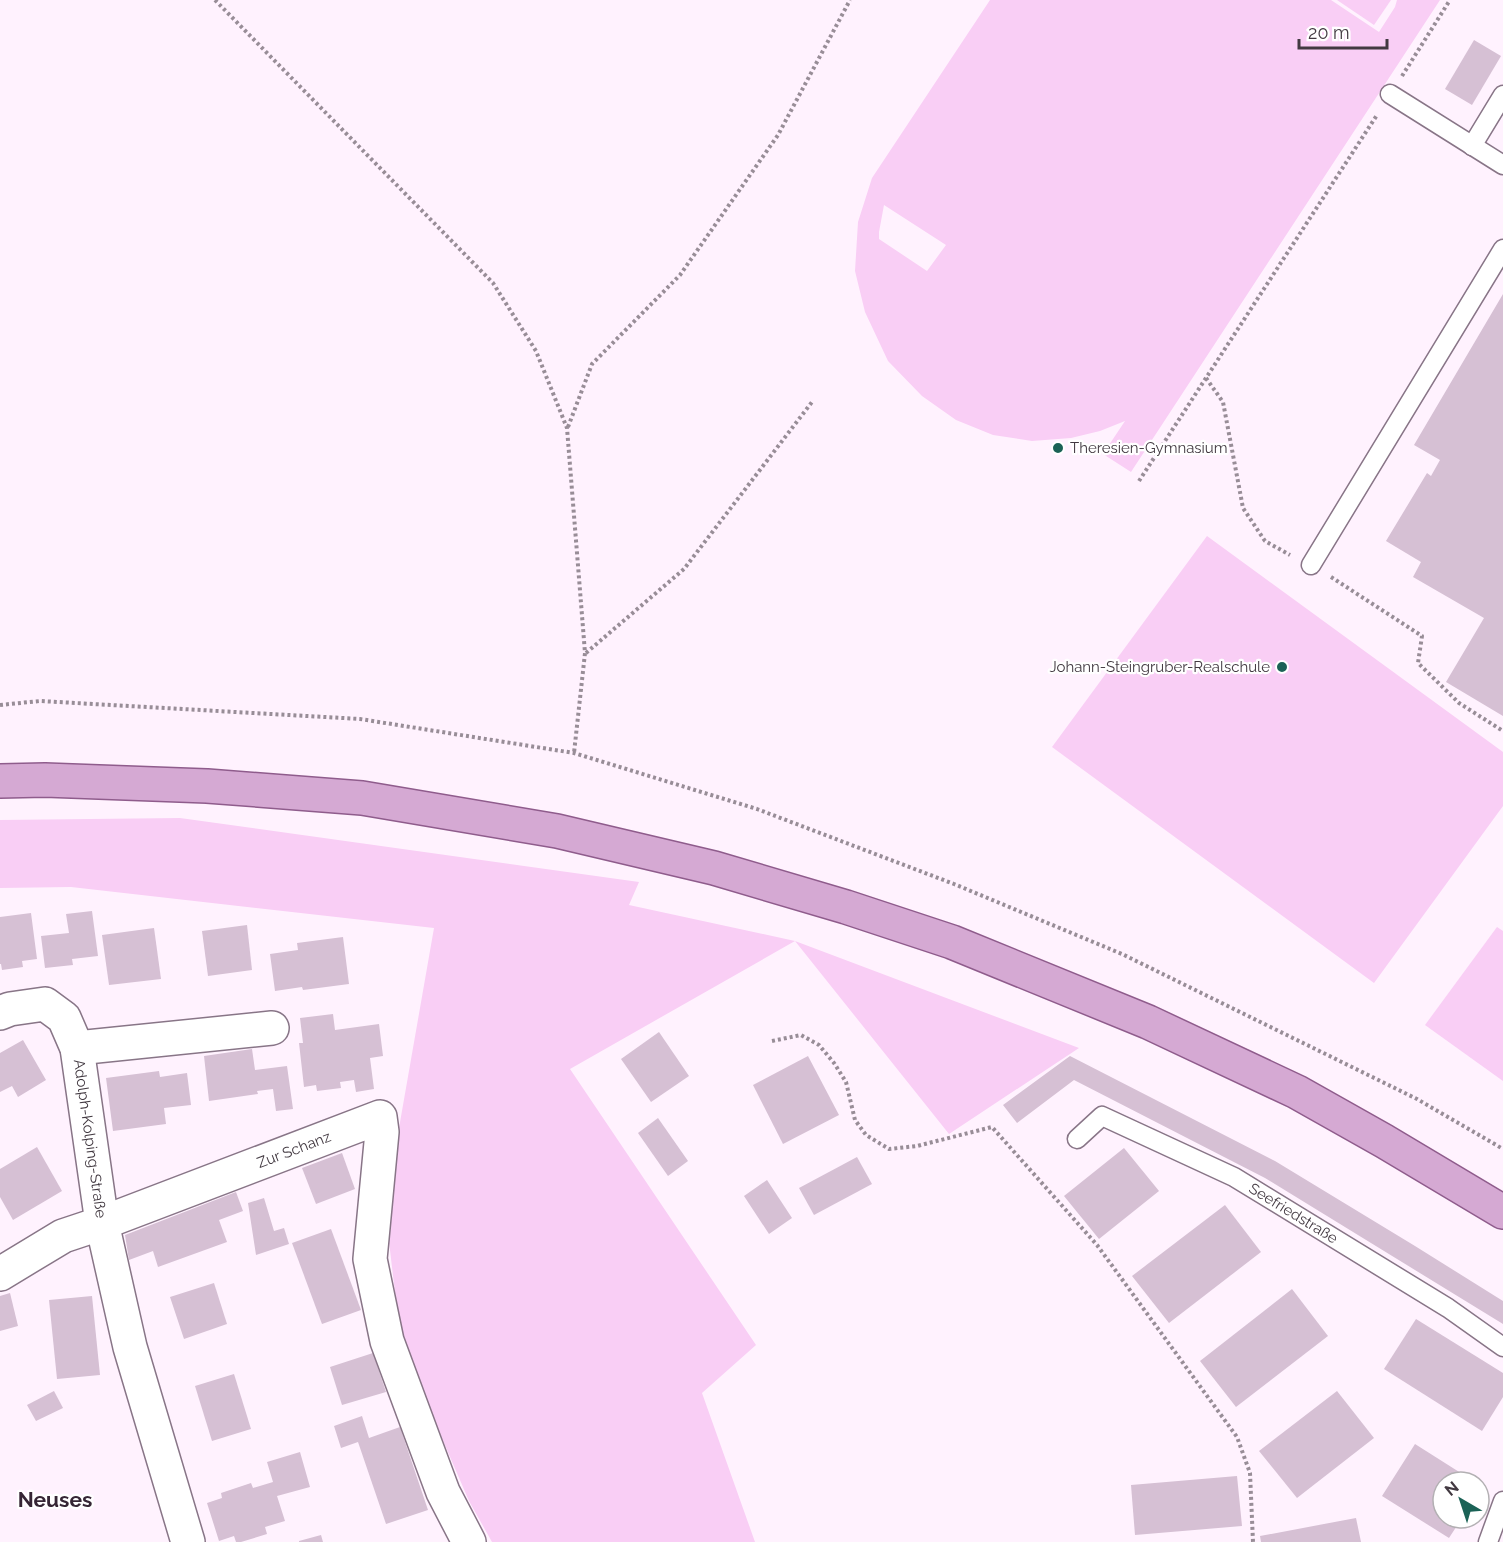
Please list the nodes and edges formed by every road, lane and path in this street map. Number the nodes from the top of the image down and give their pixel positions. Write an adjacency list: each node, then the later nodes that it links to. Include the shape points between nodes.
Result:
1 (215, 0): 10 (path, via 493,283 536,351)
2 (850, 0): 10 (path, via 778,135 680,275 592,364)
3 (1450, 0): 4 (path)
4 (1390, 94): 6 (lane); 11 (path)
5 (1503, 95): 6 (lane)
6 (1472, 146): 7 (lane)
7 (1503, 165)
8 (1503, 249): 12 (lane)
9 (812, 402): 13 (path, via 684,569)
10 (567, 428): 13 (path)
11 (1139, 481)
12 (1311, 565)
13 (585, 653): 15 (path)
14 (0, 705): 15 (path, via 40,701 360,719)
15 (574, 753): 22 (path, via 757,809 954,884 1122,954 1417,1099)
16 (0, 781): 23 (main road, via 207,786 362,798 557,831 714,868 952,942 1148,1022 1297,1092)
17 (0, 1013): 20 (street, Adolph-Kolping-Straße, via 45,1005 64,1018)
18 (272, 1028): 20 (street, Adolph-Kolping-Straße)
19 (772, 1041): 30 (path, via 801,1035 819,1045 846,1082 855,1120 866,1135 889,1149 992,1127 1097,1245 1237,1437 1250,1473)
20 (77, 1048): 24 (street, Adolph-Kolping-Straße)
21 (1077, 1139): 26 (lane, Seefriedstraße, via 1102,1116 1234,1177 1448,1308)
22 (1503, 1149)
23 (1503, 1212)
24 (102, 1223): 25 (street, Adolph-Kolping-Straße, via 63,1236); 28 (street, via 130,1347); 29 (street, Zur Schanz, via 380,1117 382,1132 370,1259 387,1341 443,1492)
25 (0, 1274)
26 (1503, 1347)
27 (1503, 1501): 31 (lane)
28 (188, 1542)
29 (469, 1542)
30 (1253, 1542)
31 (1488, 1542)

